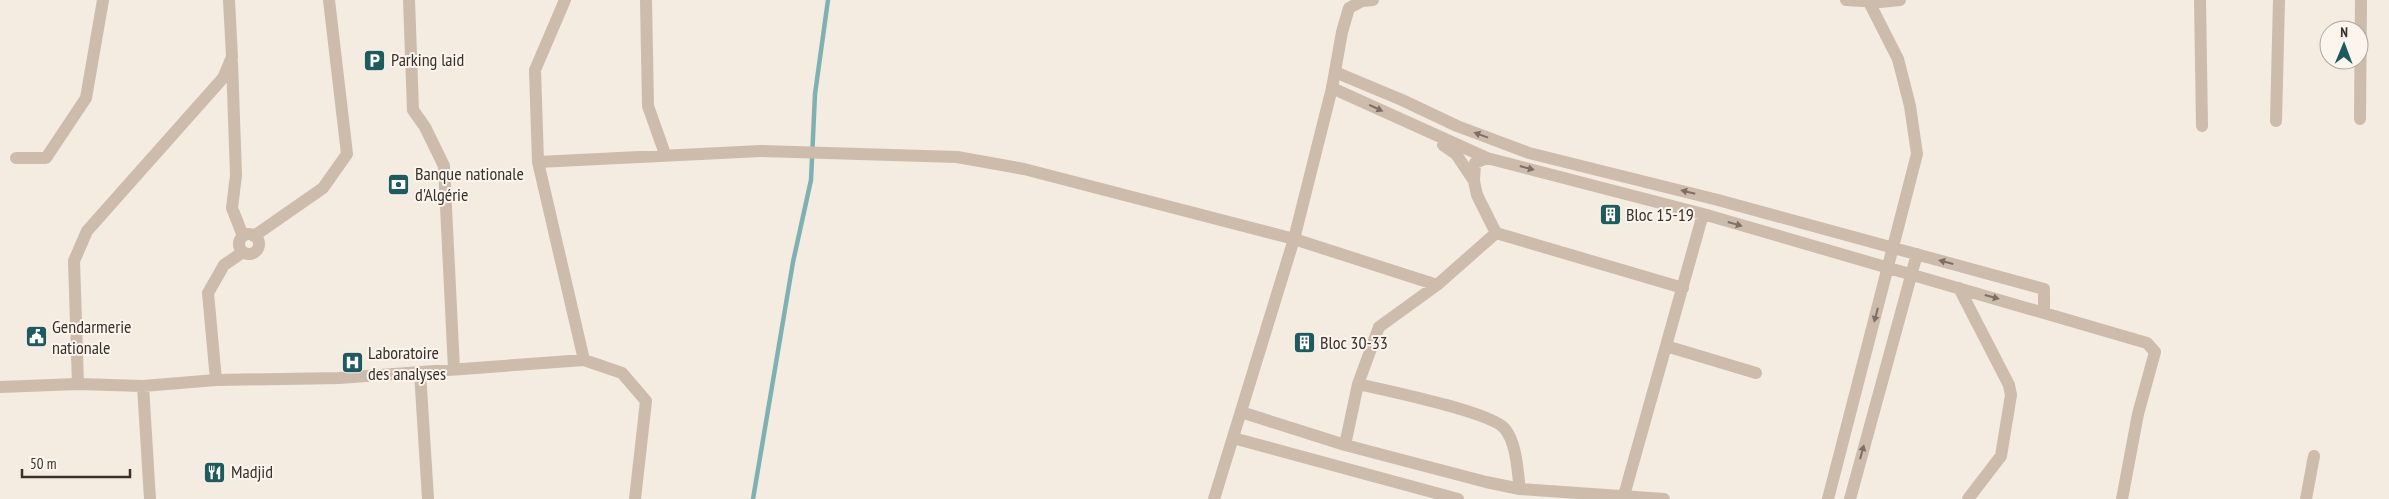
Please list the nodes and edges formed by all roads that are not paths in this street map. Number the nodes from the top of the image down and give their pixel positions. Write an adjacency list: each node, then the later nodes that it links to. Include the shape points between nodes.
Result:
1 (103, 0): 23 (street, via 86,98 46,158)
2 (229, 0): 15 (street)
3 (329, 0): 29 (street, via 347,154 323,188)
4 (409, 0): 41 (street, via 413,110 444,166)
5 (565, 0): 25 (street, via 535,70)
6 (646, 0): 22 (street, via 648,106)
7 (1373, 0): 14 (street)
8 (1846, 0): 13 (street)
9 (1900, 0): 13 (street)
10 (2200, 0): 21 (street)
11 (2279, 0): 19 (street)
12 (2361, 0): 18 (street)
13 (1868, 1): 31 (street, via 1898,59 1918,154)
14 (1351, 4): 16 (street)
15 (232, 57): 29 (street, via 236,175 232,208); 45 (street, via 223,78 87,231 74,261)
16 (1335, 72): 17 (street); 31 (street, one-way to 16, via 1529,153 1457,126)
17 (1332, 88): 20 (street, one-way to 20); 30 (street)
18 (2360, 119)
19 (2276, 122)
20 (1415, 126): 24 (street); 26 (street, via 1456,154)
21 (2202, 126)
22 (665, 154): 25 (street); 30 (street, via 761,151 957,157 1002,164)
23 (16, 158)
24 (1487, 158): 26 (street, via 1475,163); 27 (street, one-way to 27)
25 (538, 162): 40 (street)
26 (1474, 181): 28 (street, via 1477,195)
27 (1703, 214): 33 (street, one-way to 33); 36 (street)
28 (1496, 233): 35 (street); 36 (street)
29 (249, 236): 44 (street, via 239,243 242,252 224,265 208,293)
30 (1294, 239): 35 (street); 49 (street)
31 (1894, 248): 32 (street); 33 (street)
32 (1917, 254): 34 (street); 38 (street, one-way to 32, via 2044,289)
33 (1889, 268): 34 (street); 61 (street, one-way to 61)
34 (1911, 274): 37 (street); 62 (street, one-way to 34)
35 (1437, 285): 46 (street, via 1379,327)
36 (1684, 288): 39 (street)
37 (1959, 288): 38 (street, one-way to 38); 63 (street, via 2009,385 2011,395 2001,456)
38 (2044, 311): 64 (street, via 2147,343 2155,352 2138,414)
39 (1666, 346): 43 (street); 54 (street)
40 (584, 360): 41 (street); 57 (street, via 622,373 646,401)
41 (454, 369): 42 (street)
42 (420, 372): 44 (street, via 338,378); 56 (street)
43 (1756, 373)
44 (216, 380): 47 (street)
45 (78, 384): 47 (street); 48 (street)
46 (1358, 384): 51 (street); 53 (street, via 1478,414 1505,428 1514,449)
47 (143, 386): 55 (street)
48 (0, 387)
49 (1241, 412): 50 (street); 51 (street)
50 (1233, 438): 58 (street); 59 (street)
51 (1344, 445): 53 (street)
52 (2314, 456): 65 (street)
53 (1520, 489): 54 (street)
54 (1624, 497): 60 (street)
55 (150, 499)
56 (428, 499)
57 (635, 499)
58 (1214, 499)
59 (1458, 499)
60 (1664, 499)
61 (1828, 499)
62 (1850, 499)
63 (1968, 499)
64 (2122, 499)
65 (2306, 499)

